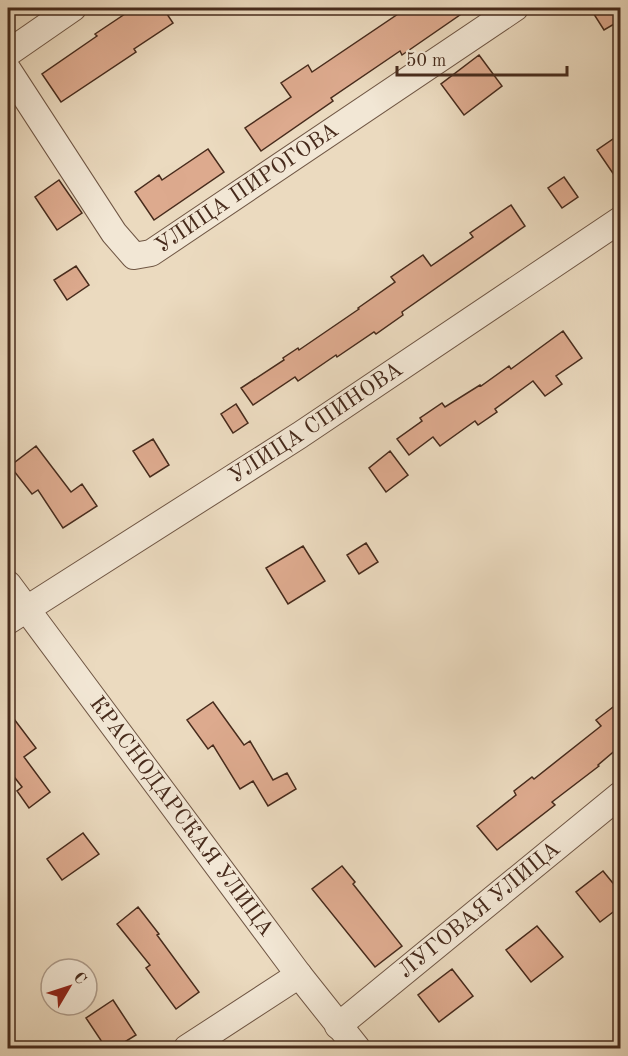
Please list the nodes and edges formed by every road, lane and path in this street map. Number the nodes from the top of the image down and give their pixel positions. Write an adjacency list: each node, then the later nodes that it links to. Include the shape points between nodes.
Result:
1 (73, 8): 3 (street)
2 (515, 8): 4 (street, УЛИЦА ПИРОГОВА, via 151,253 134,256 114,233)
3 (8, 52)
4 (8, 70)
5 (621, 220): 7 (street, УЛИЦА СПИНОВА, via 300,435)
6 (8, 584): 7 (street, КРАСНОДАРСКАЯ УЛИЦА)
7 (17, 615): 9 (street, КРАСНОДАРСКАЯ УЛИЦА)
8 (621, 795): 10 (street, ЛУГОВАЯ УЛИЦА)
9 (299, 975): 10 (street, КРАСНОДАРСКАЯ УЛИЦА); 11 (street)
10 (338, 1026): 12 (street, КРАСНОДАРСКАЯ УЛИЦА)
11 (187, 1048)
12 (357, 1048)

